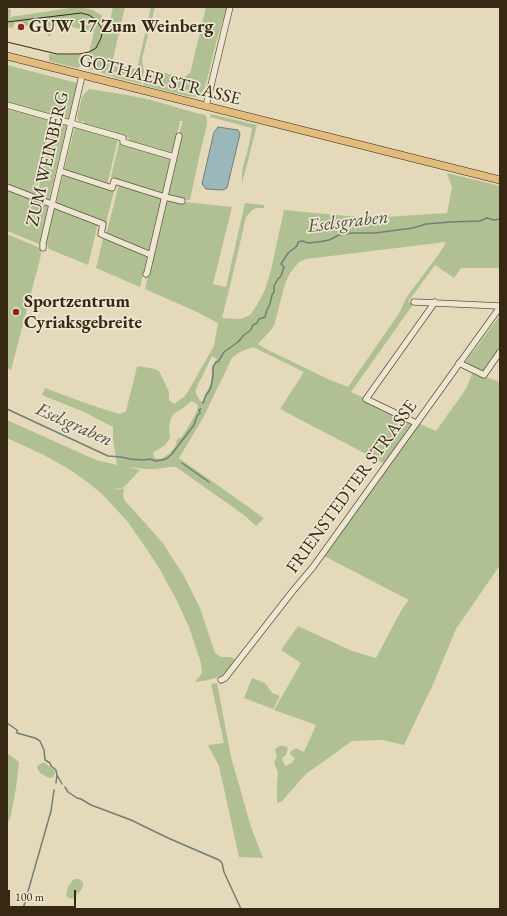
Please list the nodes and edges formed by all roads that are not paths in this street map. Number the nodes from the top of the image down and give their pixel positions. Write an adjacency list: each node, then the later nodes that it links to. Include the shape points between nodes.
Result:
1 (230, 7): 5 (street)
2 (7, 56): 3 (main road, GOTHAER STRASSE)
3 (82, 76): 5 (main road, GOTHAER STRASSE); 6 (street, ZUM WEINBERG)
4 (7, 104): 6 (street)
5 (206, 106): 10 (main road, GOTHAER STRASSE)
6 (71, 123): 8 (street, via 123,138 122,142); 9 (street, ZUM WEINBERG)
7 (179, 136): 8 (street)
8 (174, 157): 12 (street)
9 (60, 172): 12 (street, via 112,188 114,181); 14 (street, ZUM WEINBERG)
10 (500, 180)
11 (7, 187): 14 (street)
12 (165, 197): 13 (street); 16 (street)
13 (182, 201)
14 (52, 204): 15 (street, ZUM WEINBERG); 16 (street, via 103,224 101,234)
15 (43, 248)
16 (151, 255): 17 (street)
17 (146, 274)
18 (414, 302): 19 (street)
19 (435, 302): 20 (street); 23 (street, via 366,399)
20 (500, 306): 22 (street, FRIENSTEDTER STRASSE)
21 (500, 352): 22 (street, via 484,375)
22 (459, 363): 23 (street, FRIENSTEDTER STRASSE)
23 (416, 423): 24 (street, FRIENSTEDTER STRASSE, via 313,567)
24 (221, 680)

